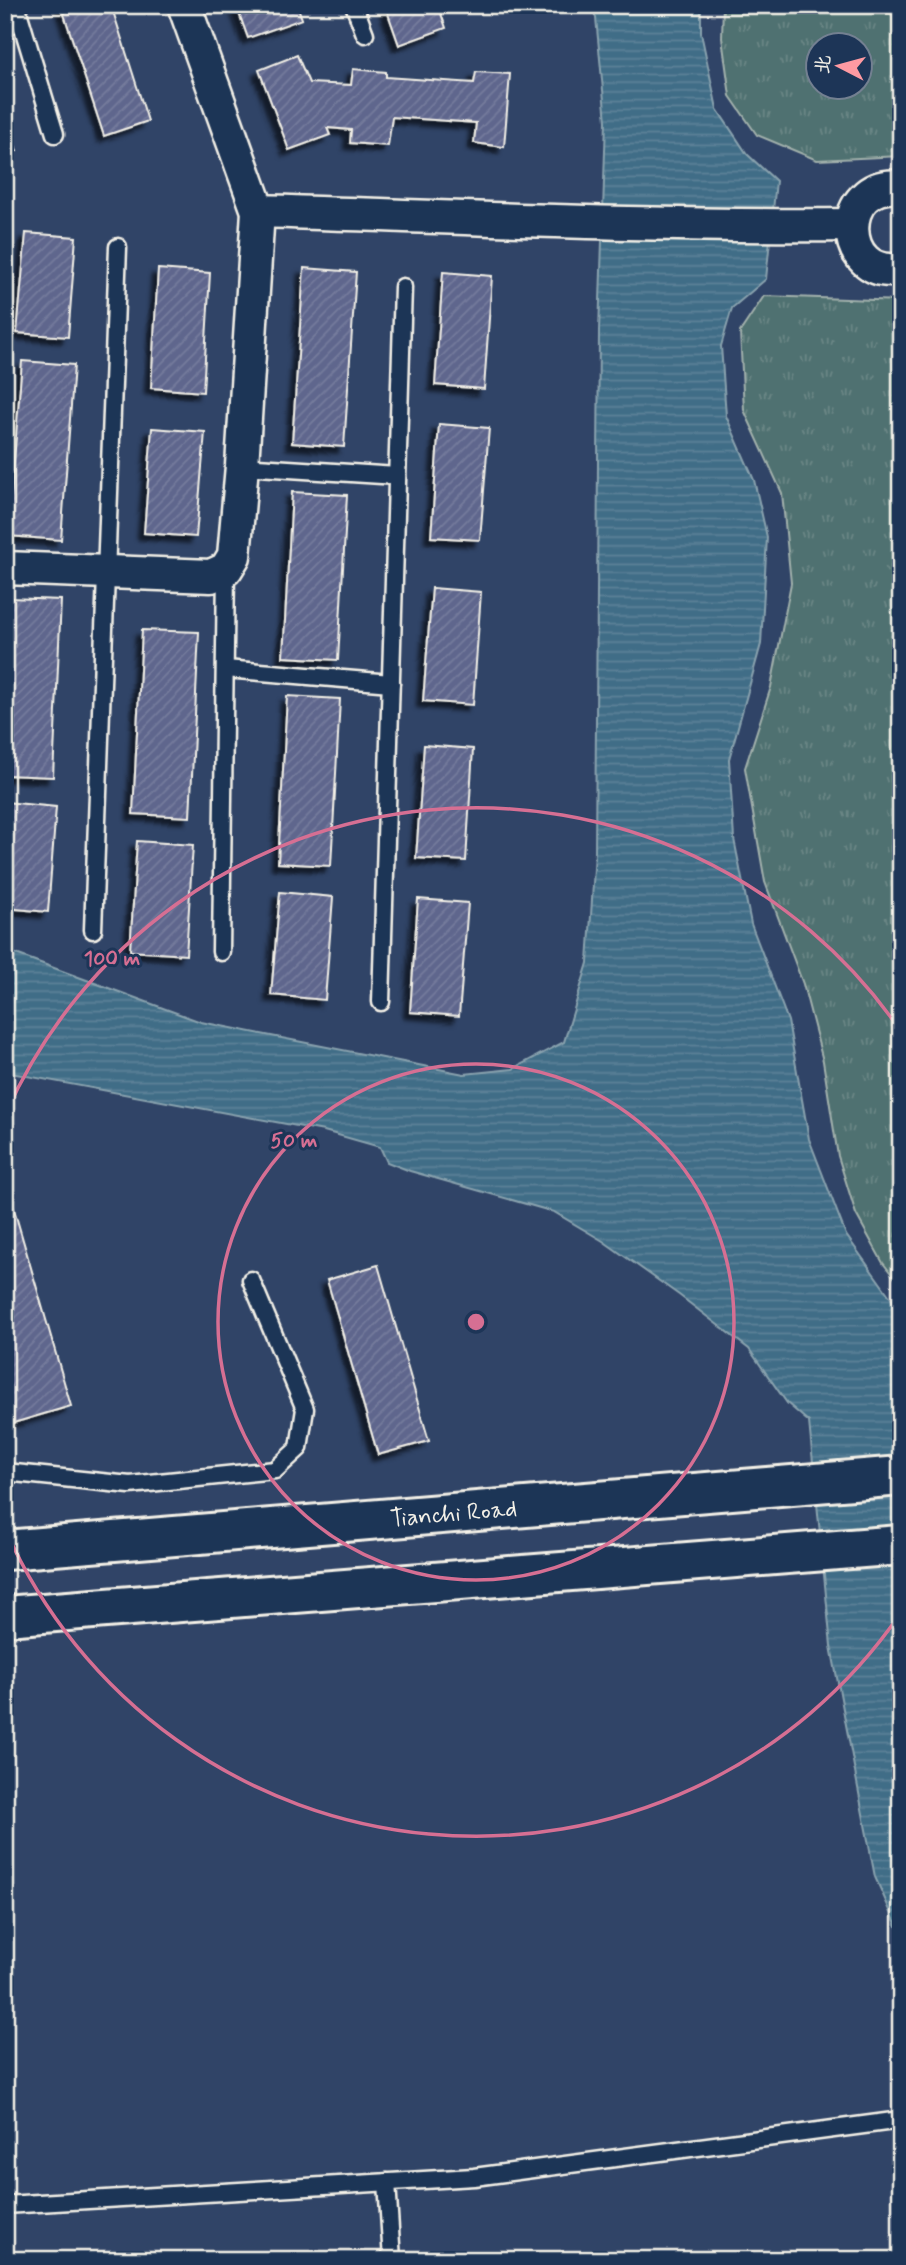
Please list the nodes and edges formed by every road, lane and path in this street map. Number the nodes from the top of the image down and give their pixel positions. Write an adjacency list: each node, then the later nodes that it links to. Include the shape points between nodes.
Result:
1 (16, 5): 5 (lane)
2 (184, 5): 7 (street)
3 (354, 5): 4 (lane)
4 (365, 34)
5 (55, 134)
6 (901, 187): 8 (street, via 872,192 861,201)
7 (258, 211): 8 (street); 12 (street)
8 (851, 225): 10 (street, via 859,253 869,263 882,270)
9 (118, 247): 16 (lane)
10 (901, 270)
11 (403, 287): 13 (lane)
12 (242, 466): 13 (lane); 15 (street, via 234,556)
13 (397, 476): 18 (lane)
14 (5, 568): 16 (street)
15 (226, 569): 16 (street, via 211,576); 17 (lane)
16 (107, 572): 19 (lane)
17 (225, 669): 18 (lane); 20 (lane)
18 (391, 683): 21 (lane)
19 (93, 930)
20 (221, 952)
21 (381, 1002)
22 (251, 1280): 23 (lane, via 305,1409 299,1448 275,1471 130,1485)
23 (5, 1472)
24 (901, 1476): 26 (main road, Tianchi Road)
25 (901, 1545): 27 (main road)
26 (5, 1550)
27 (5, 1616)
28 (901, 2120): 29 (lane, via 474,2177)
29 (387, 2182): 30 (lane); 31 (lane)
30 (5, 2205)
31 (392, 2260)

